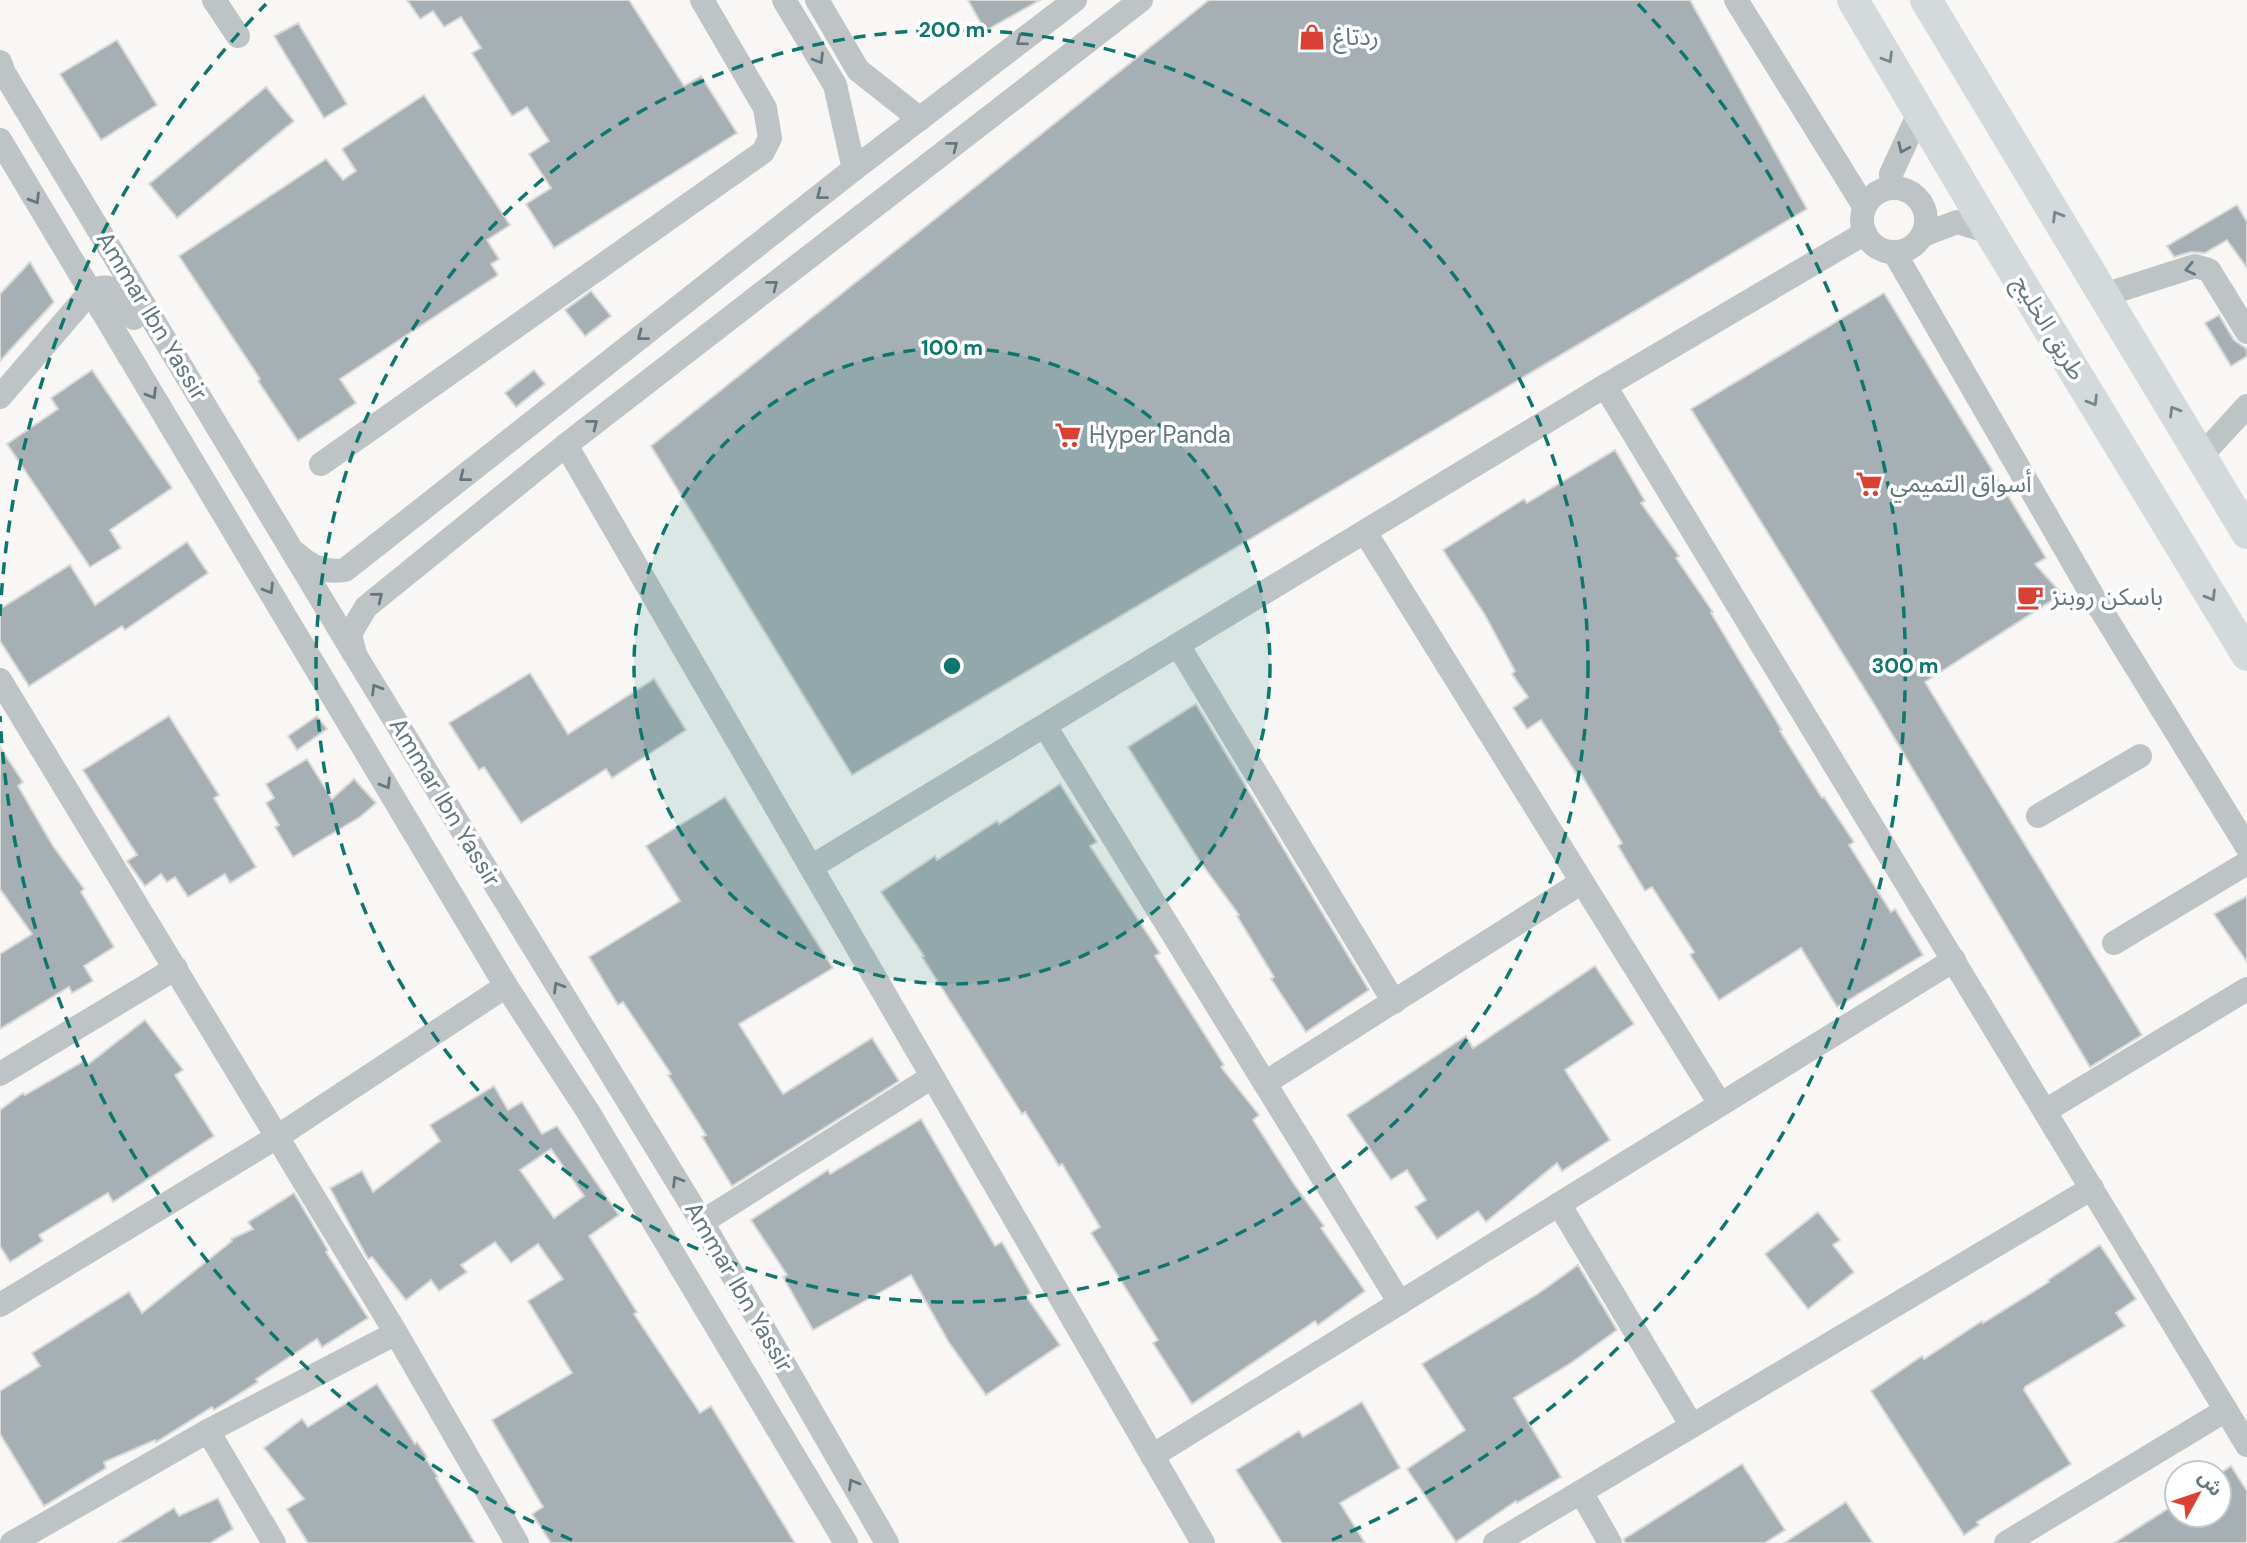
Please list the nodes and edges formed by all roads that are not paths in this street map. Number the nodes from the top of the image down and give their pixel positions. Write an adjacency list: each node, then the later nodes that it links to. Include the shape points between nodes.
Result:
1 (214, 0): 11 (street)
2 (702, 0): 32 (street, via 765,108 770,138 763,152)
3 (784, 0): 16 (street, one-way to 16, via 835,85)
4 (817, 0): 14 (street, via 859,70)
5 (1075, 0): 14 (street, one-way to 14)
6 (1141, 0): 10 (street)
7 (1736, 0): 18 (street)
8 (1853, 0): 13 (main road, طريق الخليج, one-way to 13)
9 (1926, 0): 24 (main road, one-way to 9)
10 (1114, 8): 29 (street, one-way to 10)
11 (238, 36)
12 (0, 62): 30 (street, Ammar Ibn Yassir)
13 (1920, 111): 17 (street, one-way to 17, via 1891,174); 19 (main road, طريق الخليج)
14 (920, 119): 16 (street)
15 (0, 140): 23 (street, Ammar Ibn Yassir, one-way to 23)
16 (854, 169): 35 (street, one-way to 35, via 345,570 320,569)
17 (1892, 187): 18 (street, via 1876,193); 21 (street, via 1918,198 1926,216)
18 (1864, 206): 20 (street)
19 (1990, 232): 21 (street, via 1957,222); 38 (main road, طريق الخليج, one-way to 38)
20 (1865, 233): 22 (street, via 1877,246); 26 (street)
21 (1923, 235): 22 (street, via 1911,247)
22 (1894, 252): 43 (street, via 2095,600)
23 (91, 291): 27 (street); 30 (street, via 100,287 119,293 177,388); 50 (street, Ammar Ibn Yassir, one-way to 50)
24 (2104, 295): 25 (street, one-way to 24, via 2209,270 2202,267); 31 (main road, one-way to 24)
25 (2247, 331)
26 (1605, 386): 33 (street); 48 (street)
27 (0, 397)
28 (2247, 406): 31 (street)
29 (566, 445): 37 (street, one-way to 29, via 350,634 366,607); 45 (street)
30 (233, 451): 35 (street, Ammar Ibn Yassir)
31 (2202, 455): 34 (main road)
32 (321, 464)
33 (1365, 532): 36 (street); 46 (street)
34 (2247, 533)
35 (293, 549): 37 (street, Ammar Ibn Yassir)
36 (1178, 645): 40 (street); 52 (street)
37 (355, 655): 61 (street, Ammar Ibn Yassir, one-way to 37)
38 (2247, 655)
39 (0, 680): 49 (street)
40 (1045, 726): 45 (street); 55 (street)
41 (2140, 756): 42 (street)
42 (2038, 816)
43 (2247, 846)
44 (2247, 863): 47 (street)
45 (811, 867): 54 (street)
46 (1582, 882): 52 (street); 56 (street)
47 (2114, 943)
48 (1954, 960): 56 (street); 57 (street)
49 (176, 968): 53 (street); 58 (street)
50 (506, 986): 58 (street); 76 (street, Ammar Ibn Yassir, via 587,1110)
51 (2247, 989): 57 (street)
52 (1394, 1002): 55 (street)
53 (1, 1071)
54 (932, 1077): 61 (street); 69 (street)
55 (1265, 1083): 62 (street)
56 (1720, 1104): 60 (street)
57 (2045, 1111): 59 (street)
58 (277, 1137): 63 (street); 64 (street)
59 (2092, 1188): 65 (street); 66 (street)
60 (1559, 1204): 62 (street); 66 (street)
61 (702, 1222): 77 (street, Ammar Ibn Yassir, one-way to 61)
62 (1400, 1303): 69 (street)
63 (0, 1305)
64 (396, 1332): 67 (street); 75 (street)
65 (2226, 1410): 68 (street); 72 (street)
66 (1692, 1426): 70 (street)
67 (208, 1431): 73 (street); 74 (street)
68 (2247, 1445)
69 (1152, 1456): 78 (street)
70 (1581, 1492): 79 (street); 80 (street)
71 (0, 1529): 73 (street)
72 (2039, 1535): 81 (street)
73 (10, 1543)
74 (274, 1543)
75 (517, 1543)
76 (846, 1543)
77 (887, 1543)
78 (1203, 1543)
79 (1495, 1543)
80 (1610, 1543)
81 (2006, 1543)

